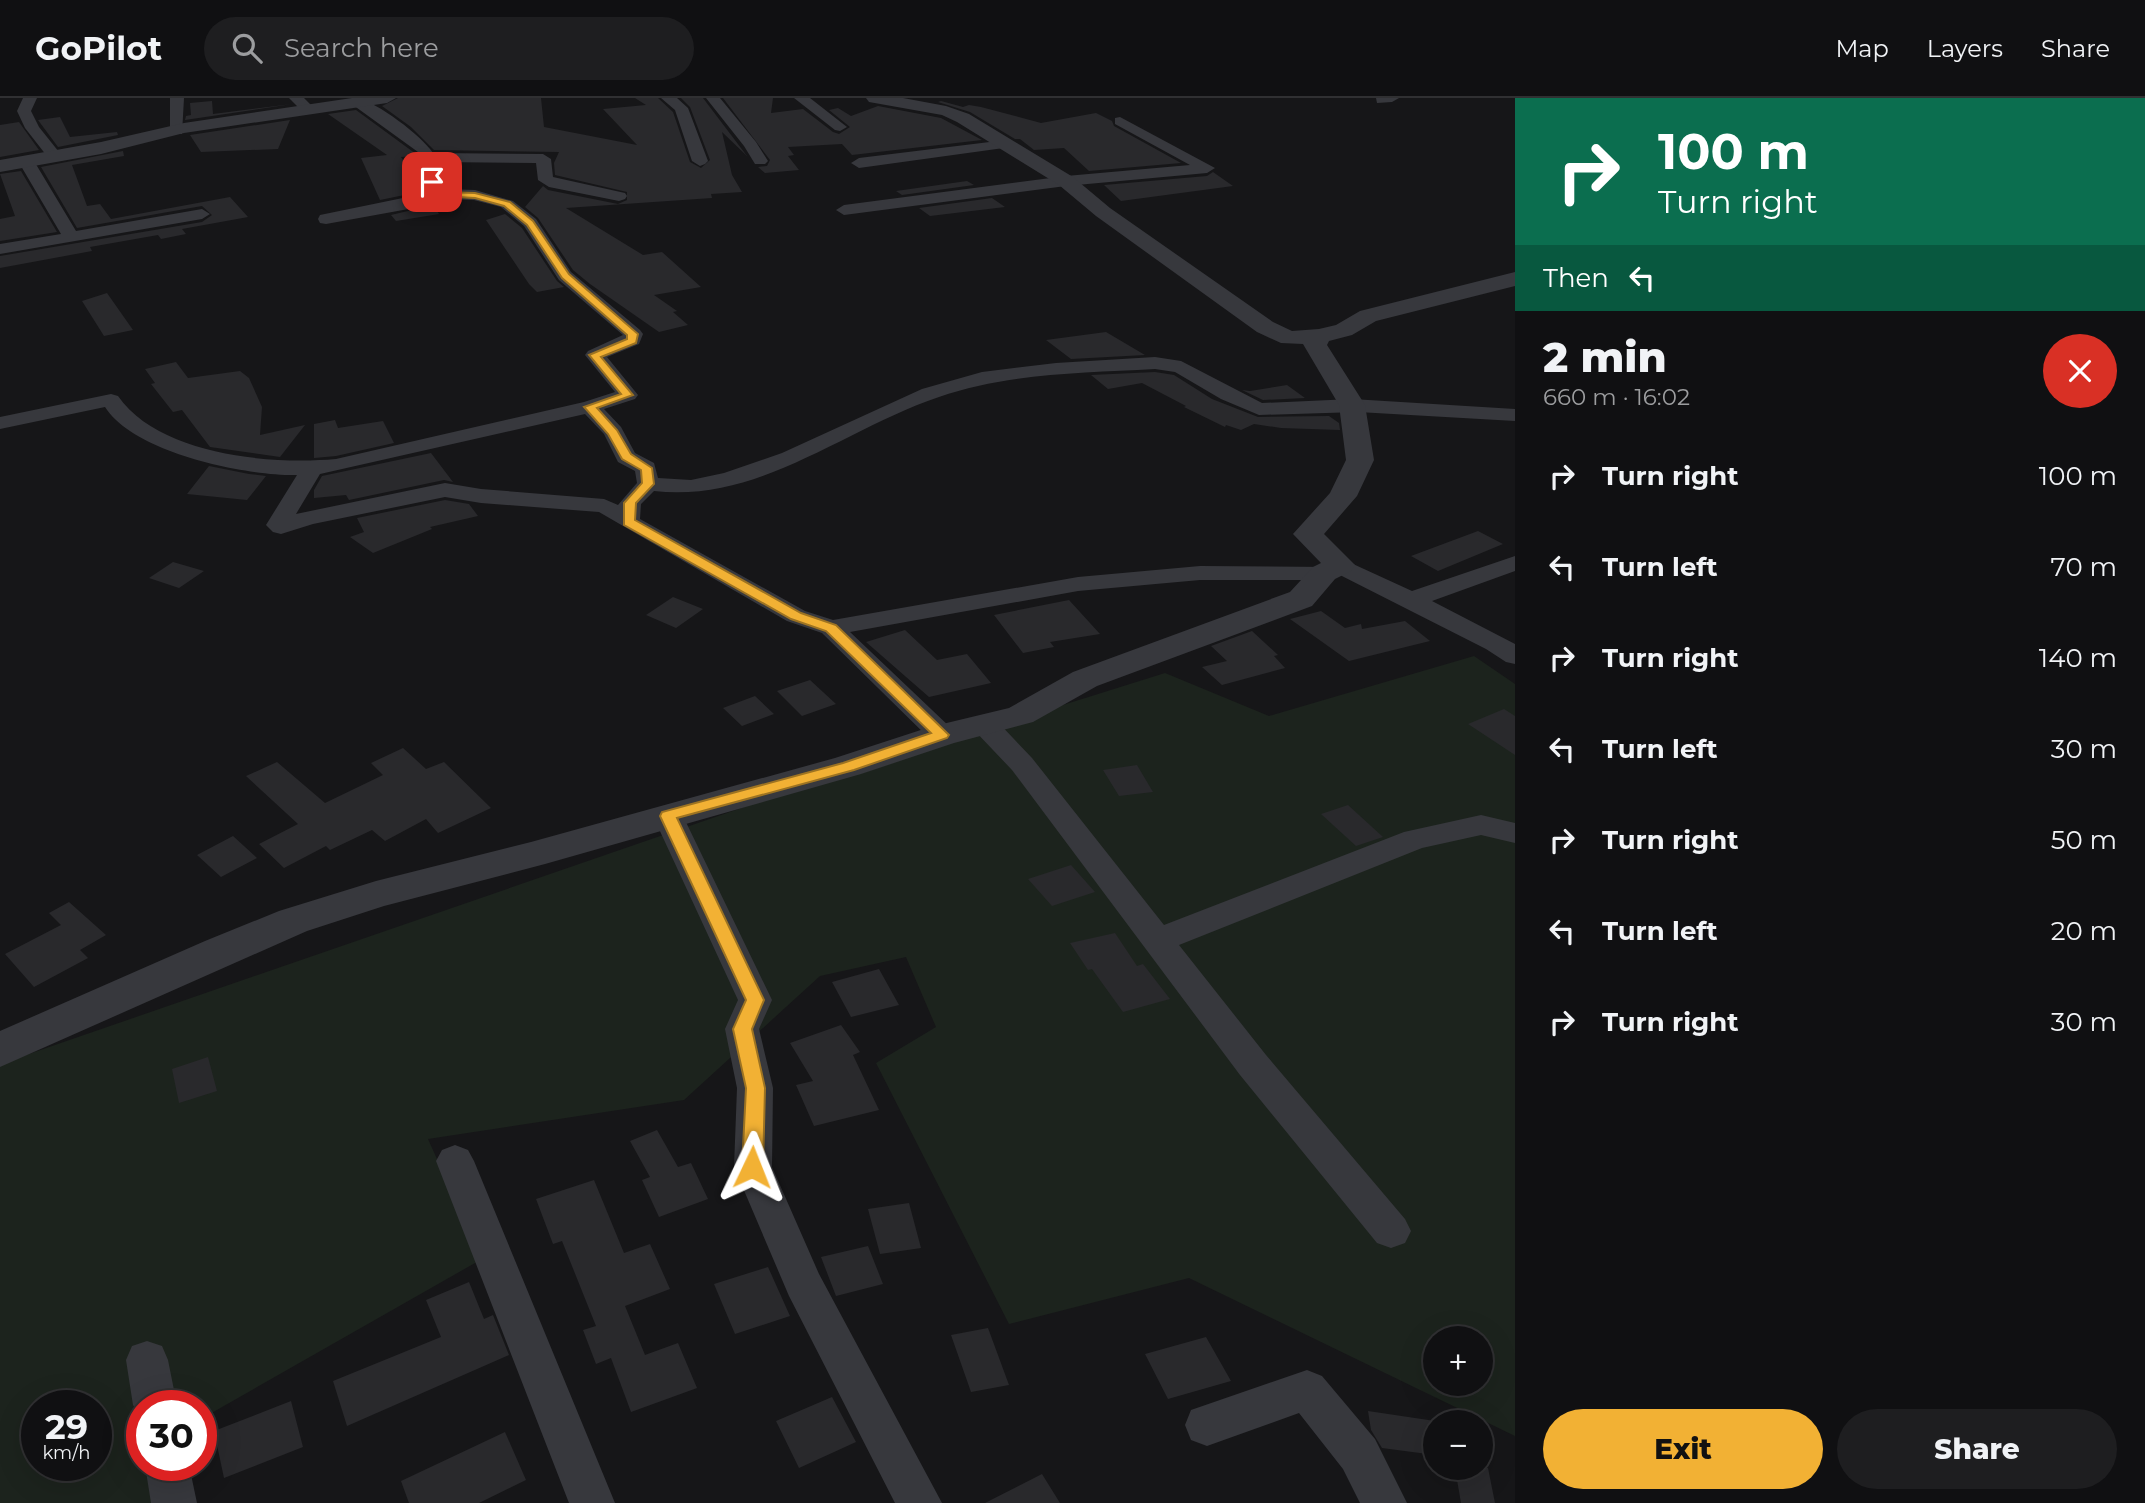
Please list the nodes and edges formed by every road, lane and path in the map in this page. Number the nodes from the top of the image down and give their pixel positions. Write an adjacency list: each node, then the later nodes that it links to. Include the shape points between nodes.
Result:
1 (30, 98): 13 (street, via 24,111)
2 (177, 98): 11 (street)
3 (668, 98): 16 (street, via 681,108)
4 (713, 98): 17 (street)
5 (801, 98): 10 (street)
6 (875, 98): 12 (street, via 946,111)
7 (374, 99): 8 (street); 14 (street, via 370,107)
8 (302, 104): 11 (street)
9 (1120, 121): 20 (street, via 1207,168)
10 (840, 127)
11 (177, 131): 13 (street)
12 (1006, 144): 18 (street); 20 (street)
13 (54, 157): 15 (street)
14 (427, 157): 21 (street, via 432,182); 22 (street, via 543,159 546,180)
15 (26, 161): 19 (street); 26 (street)
16 (700, 161)
17 (760, 161)
18 (859, 163)
19 (0, 166)
20 (1066, 181): 23 (street); 29 (street, via 1102,212 1265,327 1289,338)
21 (442, 194): 25 (street); 31 (street, via 475,195 507,204 530,223 565,276 633,334 632,340 594,355 628,395)
22 (619, 196)
23 (844, 210)
24 (202, 214): 26 (street)
25 (326, 219)
26 (71, 237): 27 (street)
27 (0, 249)
28 (1515, 279): 29 (street, via 1367,316 1344,330)
29 (1320, 336): 30 (street, via 1315,345)
30 (1352, 406): 32 (street); 35 (street, via 1259,409 1172,364 1028,373 960,383 932,393 773,466 691,487); 38 (street, via 1360,460 1343,496 1308,534)
31 (590, 407): 34 (street); 35 (street, via 613,432 626,457 646,468)
32 (1515, 415)
33 (0, 423): 34 (street, via 111,400 115,411 153,436 226,460 271,468)
34 (313, 468): 36 (street, via 278,525 281,527 445,490 604,506)
35 (648, 484): 36 (street, via 630,503)
36 (629, 520): 40 (street, via 796,616)
37 (1515, 563): 39 (street)
38 (1332, 569): 39 (street); 40 (street, via 1200,573 1078,584); 42 (street, via 1301,599 1085,679 1021,715)
39 (1412, 600): 41 (street)
40 (831, 628): 43 (street)
41 (1515, 656)
42 (984, 724): 43 (street); 46 (street, via 1022,764)
43 (942, 735): 44 (street)
44 (668, 816): 47 (street, via 293,921); 56 (street, via 755,1000 742,1029 755,1088 752,1167 803,1283)
45 (1515, 833): 46 (street, via 1481,825 1415,839)
46 (1156, 941): 49 (street)
47 (0, 1050)
48 (454, 1161): 55 (street)
49 (1391, 1231)
50 (147, 1360): 51 (street)
51 (152, 1390)
52 (1207, 1425): 57 (street, via 1307,1390 1359,1454)
53 (170, 1481): 54 (street)
54 (174, 1503)
55 (592, 1503)
56 (919, 1503)
57 (1384, 1503)

